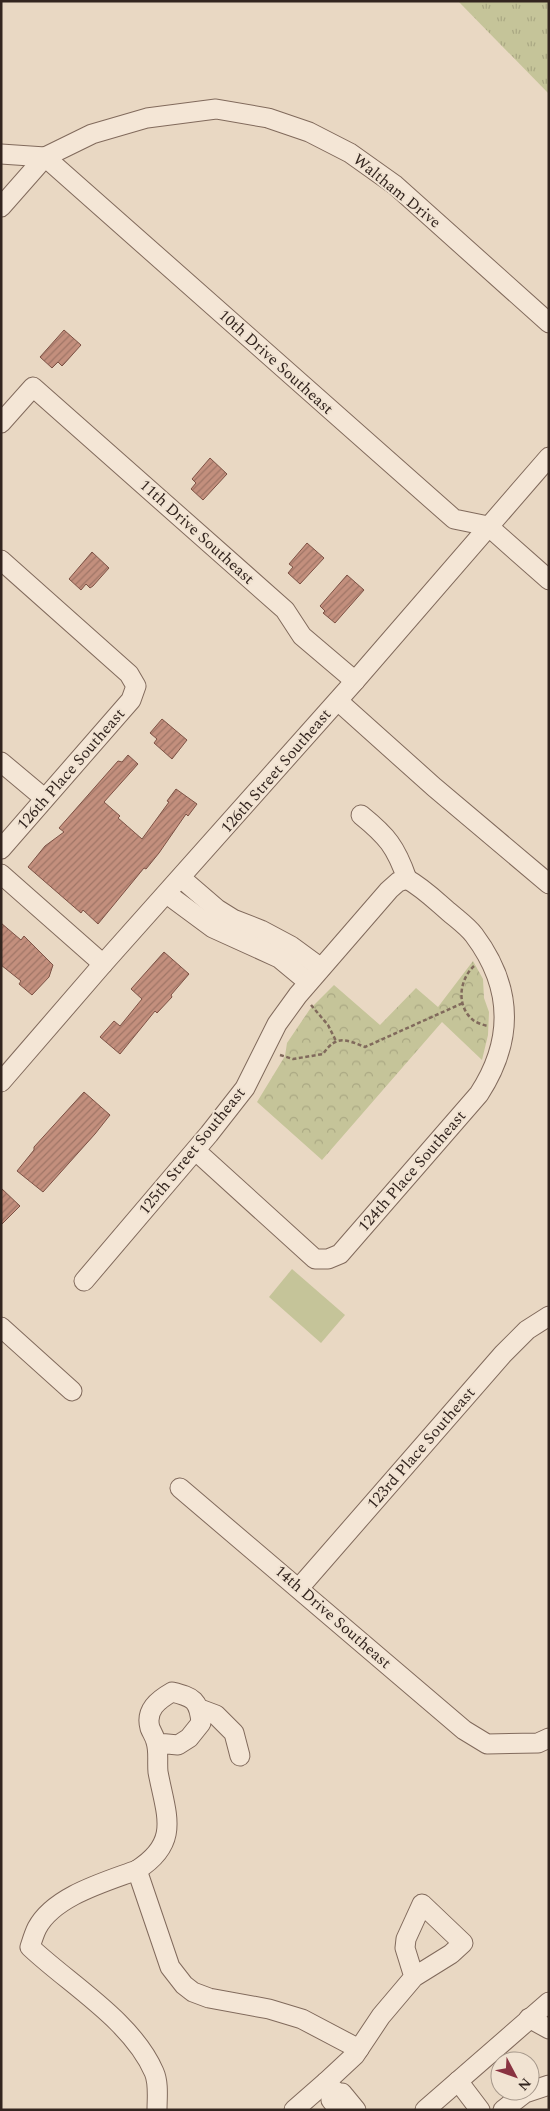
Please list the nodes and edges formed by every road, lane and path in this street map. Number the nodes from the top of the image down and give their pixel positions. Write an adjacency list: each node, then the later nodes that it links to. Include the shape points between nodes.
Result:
1 (1, 154): 2 (street)
2 (46, 157): 3 (street); 4 (street, Waltham Drive, via 92,134 147,118 216,109 268,118 350,152 395,185); 7 (street, 10th Drive Southeast, via 454,519)
3 (1, 207)
4 (549, 323)
5 (1, 423): 10 (street, 11th Drive Southeast, via 33,387 285,610 302,636)
6 (549, 457): 7 (street, 126th Street Southeast)
7 (488, 526): 9 (street, 10th Drive Southeast); 10 (street, 126th Street Southeast)
8 (1, 560): 13 (street, 126th Place Southeast, via 129,674 136,686 131,700)
9 (549, 580)
10 (355, 681): 11 (street, 126th Street Southeast)
11 (338, 701): 17 (street, 126th Street Southeast); 19 (street)
12 (1, 762): 13 (street)
13 (44, 798): 15 (street, 126th Place Southeast)
14 (361, 815): 18 (street, via 383,833 399,855)
15 (1, 849)
16 (1, 874): 22 (street)
17 (181, 878): 20 (street, 126th Street Southeast); 23 (street, via 217,909 283,942)
18 (407, 879): 21 (street, 124th Place Southeast, via 421,886 473,934); 23 (street, 125th Street Southeast, via 389,890)
19 (549, 884)
20 (167, 894): 22 (street, 126th Street Southeast); 24 (street, via 213,928 278,958)
21 (487, 955): 25 (path, via 467,972 462,987); 26 (street, 124th Place Southeast, via 501,989 506,1020)
22 (103, 964): 29 (street, 126th Street Southeast)
23 (321, 968): 24 (street, 125th Street Southeast)
24 (303, 988): 27 (path); 28 (street, 125th Street Southeast, via 277,1024)
25 (463, 1003): 26 (path, via 473,1020); 27 (path, via 365,1047 348,1040)
26 (504, 1030): 30 (street, 124th Place Southeast, via 500,1052 479,1094 340,1254 328,1259 315,1259)
27 (336, 1041): 28 (path, via 323,1054 309,1056 293,1058)
28 (263, 1051): 30 (street, 125th Street Southeast, via 245,1088)
29 (1, 1082)
30 (196, 1150): 31 (street, 125th Street Southeast)
31 (84, 1281)
32 (549, 1316): 36 (street, 123rd Place Southeast, via 527,1330 503,1354)
33 (1, 1327): 34 (street)
34 (72, 1391)
35 (180, 1488): 36 (street, 14th Drive Southeast)
36 (299, 1588): 38 (street, 14th Drive Southeast, via 464,1730 487,1744 538,1744)
37 (200, 1709): 39 (street, via 201,1723 189,1738 178,1745); 39 (street, via 189,1696 172,1692 156,1701 150,1713 150,1726); 40 (street, via 216,1715 234,1733)
38 (549, 1738)
39 (157, 1743): 41 (street, via 168,1830 162,1847)
40 (240, 1756)
41 (137, 1870): 46 (street, via 170,1967 184,1985 209,1998 302,2019); 50 (street, via 87,1889 57,1905 37,1927 30,1947 109,2013 138,2046 154,2072)
42 (414, 1977): 46 (street, via 381,2016)
43 (549, 2002): 44 (street)
44 (529, 2018): 45 (street); 47 (street)
45 (549, 2029)
46 (359, 2049): 49 (street)
47 (458, 2081): 53 (street); 54 (street)
48 (549, 2085): 55 (street, via 525,2093)
49 (334, 2095): 51 (street); 52 (street, via 342,2093)
50 (157, 2110)
51 (294, 2110)
52 (356, 2110)
53 (425, 2110)
54 (480, 2110)
55 (503, 2110)

